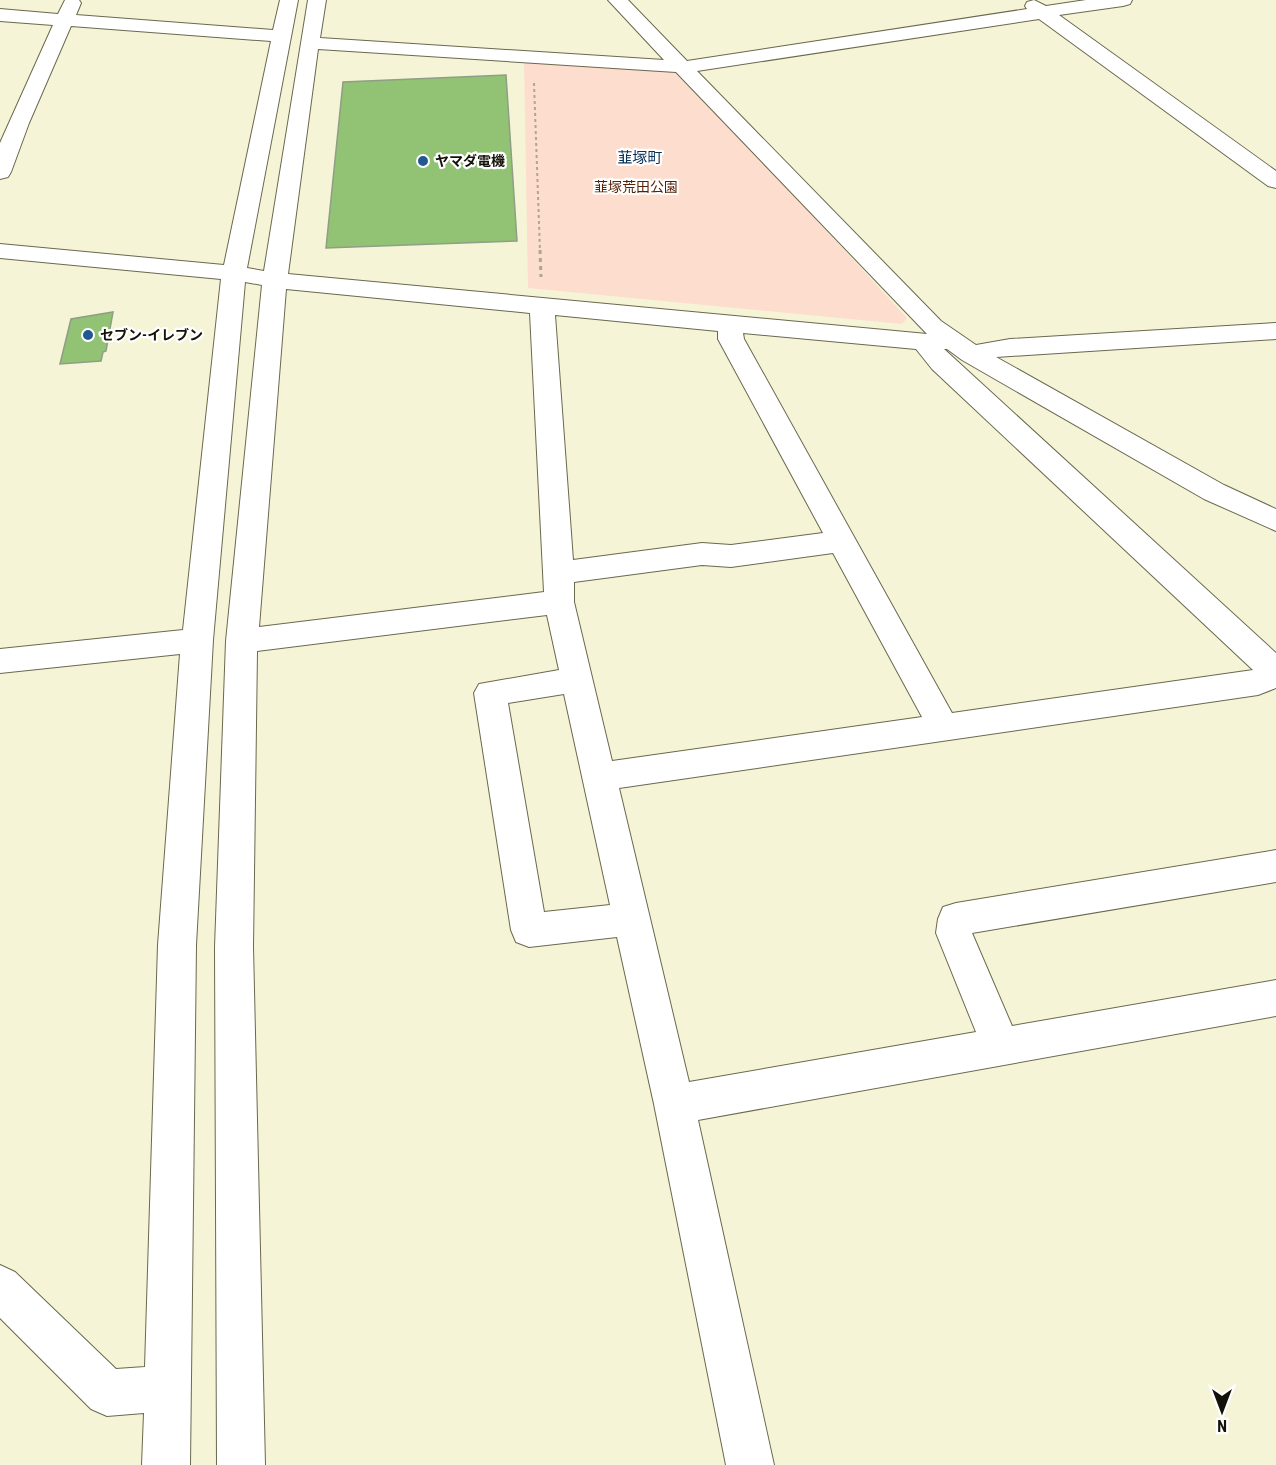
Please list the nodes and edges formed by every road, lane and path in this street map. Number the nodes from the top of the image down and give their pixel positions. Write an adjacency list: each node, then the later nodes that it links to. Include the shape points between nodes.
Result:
1 (74, 0): 9 (street)
2 (289, 0): 10 (street)
3 (317, 0): 10 (street)
4 (617, 0): 11 (street)
5 (1025, 0): 7 (street)
6 (1124, 0): 7 (street)
7 (1042, 12): 11 (street); 15 (street)
8 (0, 15): 9 (street)
9 (65, 20): 10 (street); 13 (street)
10 (295, 39): 11 (street); 17 (street); 18 (street)
11 (684, 67): 22 (street)
12 (534, 76): 19 (path)
13 (9, 122): 14 (street)
14 (0, 172)
15 (1276, 181)
16 (0, 251): 17 (street)
17 (234, 273): 18 (street); 26 (street)
18 (275, 279): 19 (street); 27 (street)
19 (543, 304): 20 (street); 25 (street)
20 (730, 324): 22 (street); 24 (street, via 731,339)
21 (1276, 331): 22 (street, via 1010,347)
22 (948, 346): 23 (street, via 1214,492); 29 (street, via 941,363)
23 (1276, 521)
24 (842, 541): 25 (street, via 731,556 702,554); 31 (street)
25 (559, 588): 27 (street); 30 (street)
26 (197, 640): 28 (street); 39 (street, via 177,945)
27 (242, 641): 41 (street, via 234,947)
28 (0, 661)
29 (1276, 673): 31 (street, via 1258,682)
30 (577, 680): 32 (street); 34 (street, via 490,693 529,930)
31 (944, 728): 32 (street)
32 (599, 777): 34 (street)
33 (1276, 866): 36 (street, via 956,919 954,933)
34 (632, 919): 37 (street)
35 (1276, 998): 36 (street)
36 (1002, 1047): 37 (street)
37 (674, 1104): 42 (street)
38 (0, 1287): 39 (street, via 107,1393)
39 (166, 1389): 40 (street)
40 (166, 1465)
41 (240, 1465)
42 (750, 1465)

